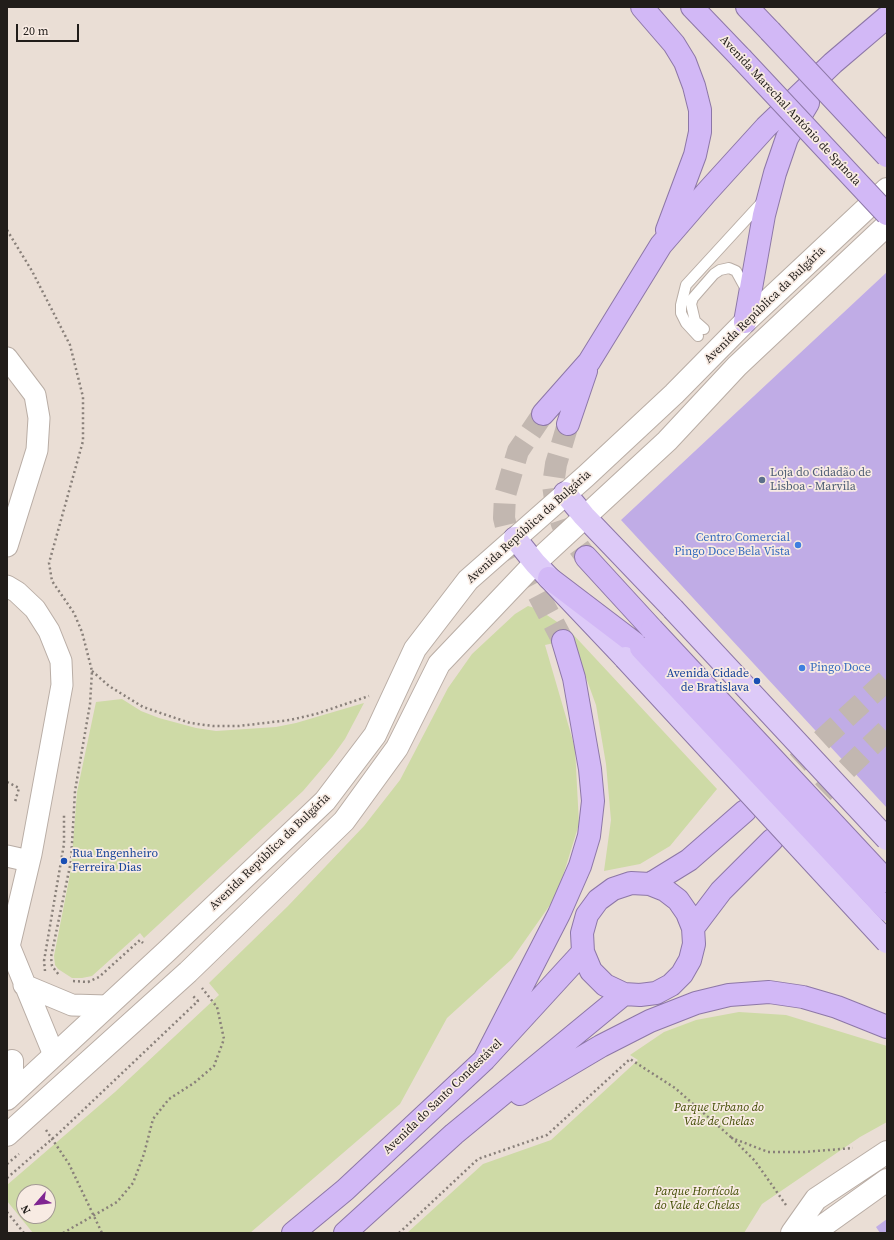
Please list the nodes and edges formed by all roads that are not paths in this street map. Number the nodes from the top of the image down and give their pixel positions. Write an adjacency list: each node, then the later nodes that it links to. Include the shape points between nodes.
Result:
1 (642, 7): 11 (highway, via 674,44 685,62 700,110 700,132 695,155)
2 (692, 7): 9 (highway, Avenida Marechal António de Spínola, bridge)
3 (747, 7): 6 (highway, bridge)
4 (887, 17): 5 (highway)
5 (833, 63): 8 (highway, via 787,138); 11 (highway, via 752,143)
6 (887, 156)
7 (887, 189): 13 (street, Avenida República da Bulgária)
8 (770, 194): 12 (highway); 12 (lane, via 686,285 681,301 681,313 686,323 701,333 691,304 693,298 720,270 729,268 736,271)
9 (887, 214)
10 (887, 225): 19 (street, Avenida República da Bulgária, via 737,366 667,441)
11 (661, 245): 15 (highway)
12 (750, 295): 13 (highway)
13 (745, 322): 18 (street, Avenida República da Bulgária, via 674,394)
14 (7, 358): 21 (street, via 35,396 39,418 37,450)
15 (589, 362): 16 (highway); 17 (highway)
16 (544, 414)
17 (568, 424)
18 (565, 493): 19 (main road); 20 (street, Avenida República da Bulgária)
19 (584, 516): 23 (street, Avenida República da Bulgária); 28 (main road, bridge)
20 (515, 538): 23 (main road); 41 (street, Avenida República da Bulgária, via 468,580 415,648 376,735 325,801)
21 (7, 546)
22 (586, 557): 32 (highway, bridge)
23 (542, 570): 26 (highway); 47 (street, Avenida República da Bulgária, via 439,664 397,748 344,821 183,976)
24 (7, 586): 31 (street, via 35,609 49,631 61,662 62,685)
25 (563, 641): 45 (highway, via 574,678 590,769 593,801 589,836 580,866 559,914)
26 (633, 653): 34 (highway, bridge); 36 (main road, bridge)
27 (746, 811): 33 (highway, via 690,860)
28 (887, 839)
29 (772, 840): 35 (highway, via 721,891)
30 (7, 856): 31 (street)
31 (29, 861): 37 (street)
32 (887, 881)
33 (650, 884): 35 (highway, via 665,890 678,900); 38 (highway, via 631,883 613,889 598,900 587,915 582,933)
34 (887, 910)
35 (693, 928): 40 (highway, via 694,944 690,960 678,978 656,993 640,996)
36 (887, 942)
37 (8, 952): 39 (street)
38 (583, 952): 40 (highway, via 591,970 605,985); 45 (highway, Avenida do Santo Condestável)
39 (24, 986): 41 (street, via 72,1005); 43 (street)
40 (624, 994): 49 (highway)
41 (107, 1006): 43 (street, Avenida República da Bulgária)
42 (887, 1027): 49 (highway, via 837,1007 803,997 769,992 729,995 696,1003 650,1021 601,1046)
43 (54, 1055): 46 (street, Avenida República da Bulgária); 47 (street)
44 (10, 1057): 46 (street); 48 (street, via 12,1083)
45 (484, 1060): 54 (highway, Avenida do Santo Condestável, via 345,1190)
46 (26, 1082): 47 (street); 48 (street)
47 (57, 1090): 50 (street)
48 (7, 1097)
49 (454, 1134): 55 (highway)
50 (7, 1135)
51 (887, 1152): 53 (street, via 816,1199)
52 (887, 1180): 53 (street)
53 (801, 1230)
54 (294, 1233)
55 (344, 1233)

